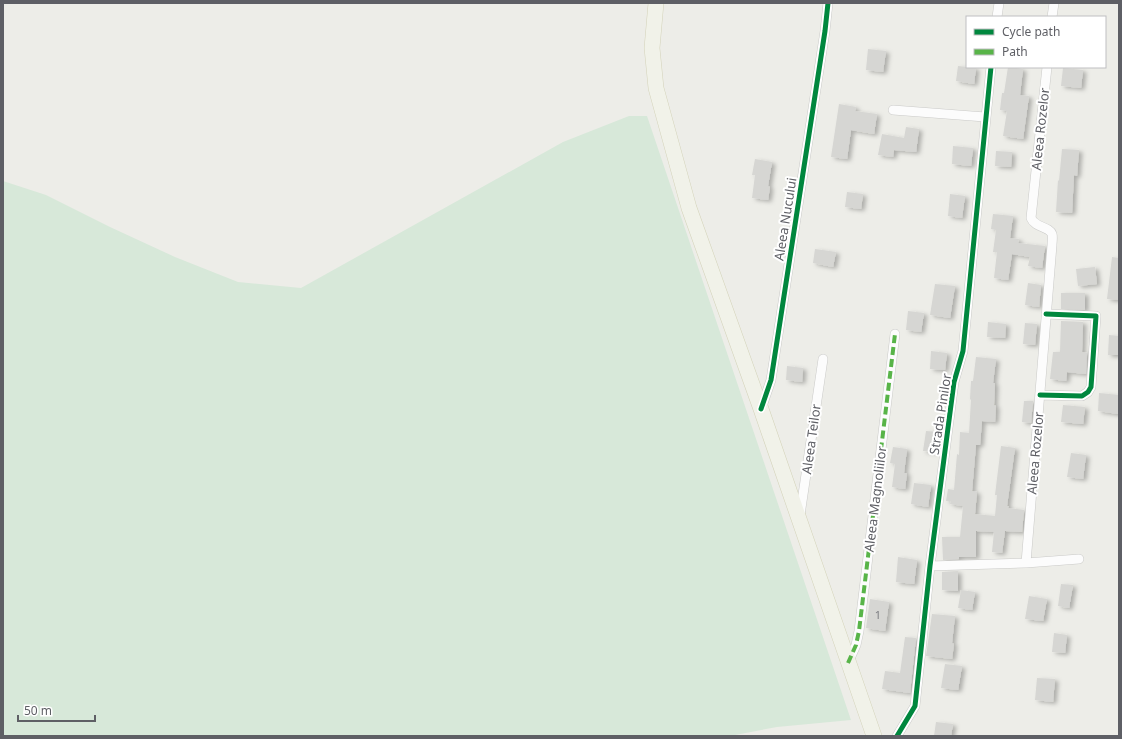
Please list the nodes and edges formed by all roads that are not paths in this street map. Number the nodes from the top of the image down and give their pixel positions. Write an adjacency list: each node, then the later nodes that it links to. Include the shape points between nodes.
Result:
1 (656, 3): 15 (main road, via 652,48 656,88 689,208)
2 (828, 3): 15 (street, Aleea Nucului, via 771,380)
3 (999, 3): 5 (street)
4 (1054, 3): 6 (street)
5 (997, 16)
6 (1052, 16)
7 (991, 68): 10 (street, Strada Pinilor)
8 (1047, 68): 11 (street, Aleea Rozelor, via 1031,218 1052,234)
9 (893, 110): 10 (street)
10 (986, 117): 19 (street, Strada Pinilor, via 963,350 954,382)
11 (1046, 314): 14 (street, Aleea Rozelor); 14 (street, via 1096,316 1091,387 1082,396)
12 (895, 334): 20 (street, Aleea Magnoliilor, via 859,631)
13 (823, 359): 16 (street, Aleea Teilor)
14 (1040, 395): 18 (street, Aleea Rozelor)
15 (761, 408): 16 (main road)
16 (799, 518): 20 (main road)
17 (1079, 559): 18 (street)
18 (1026, 563): 19 (street)
19 (930, 566): 22 (street, Strada Pinilor, via 915,706)
20 (848, 663): 21 (main road)
21 (874, 736)
22 (898, 736)

